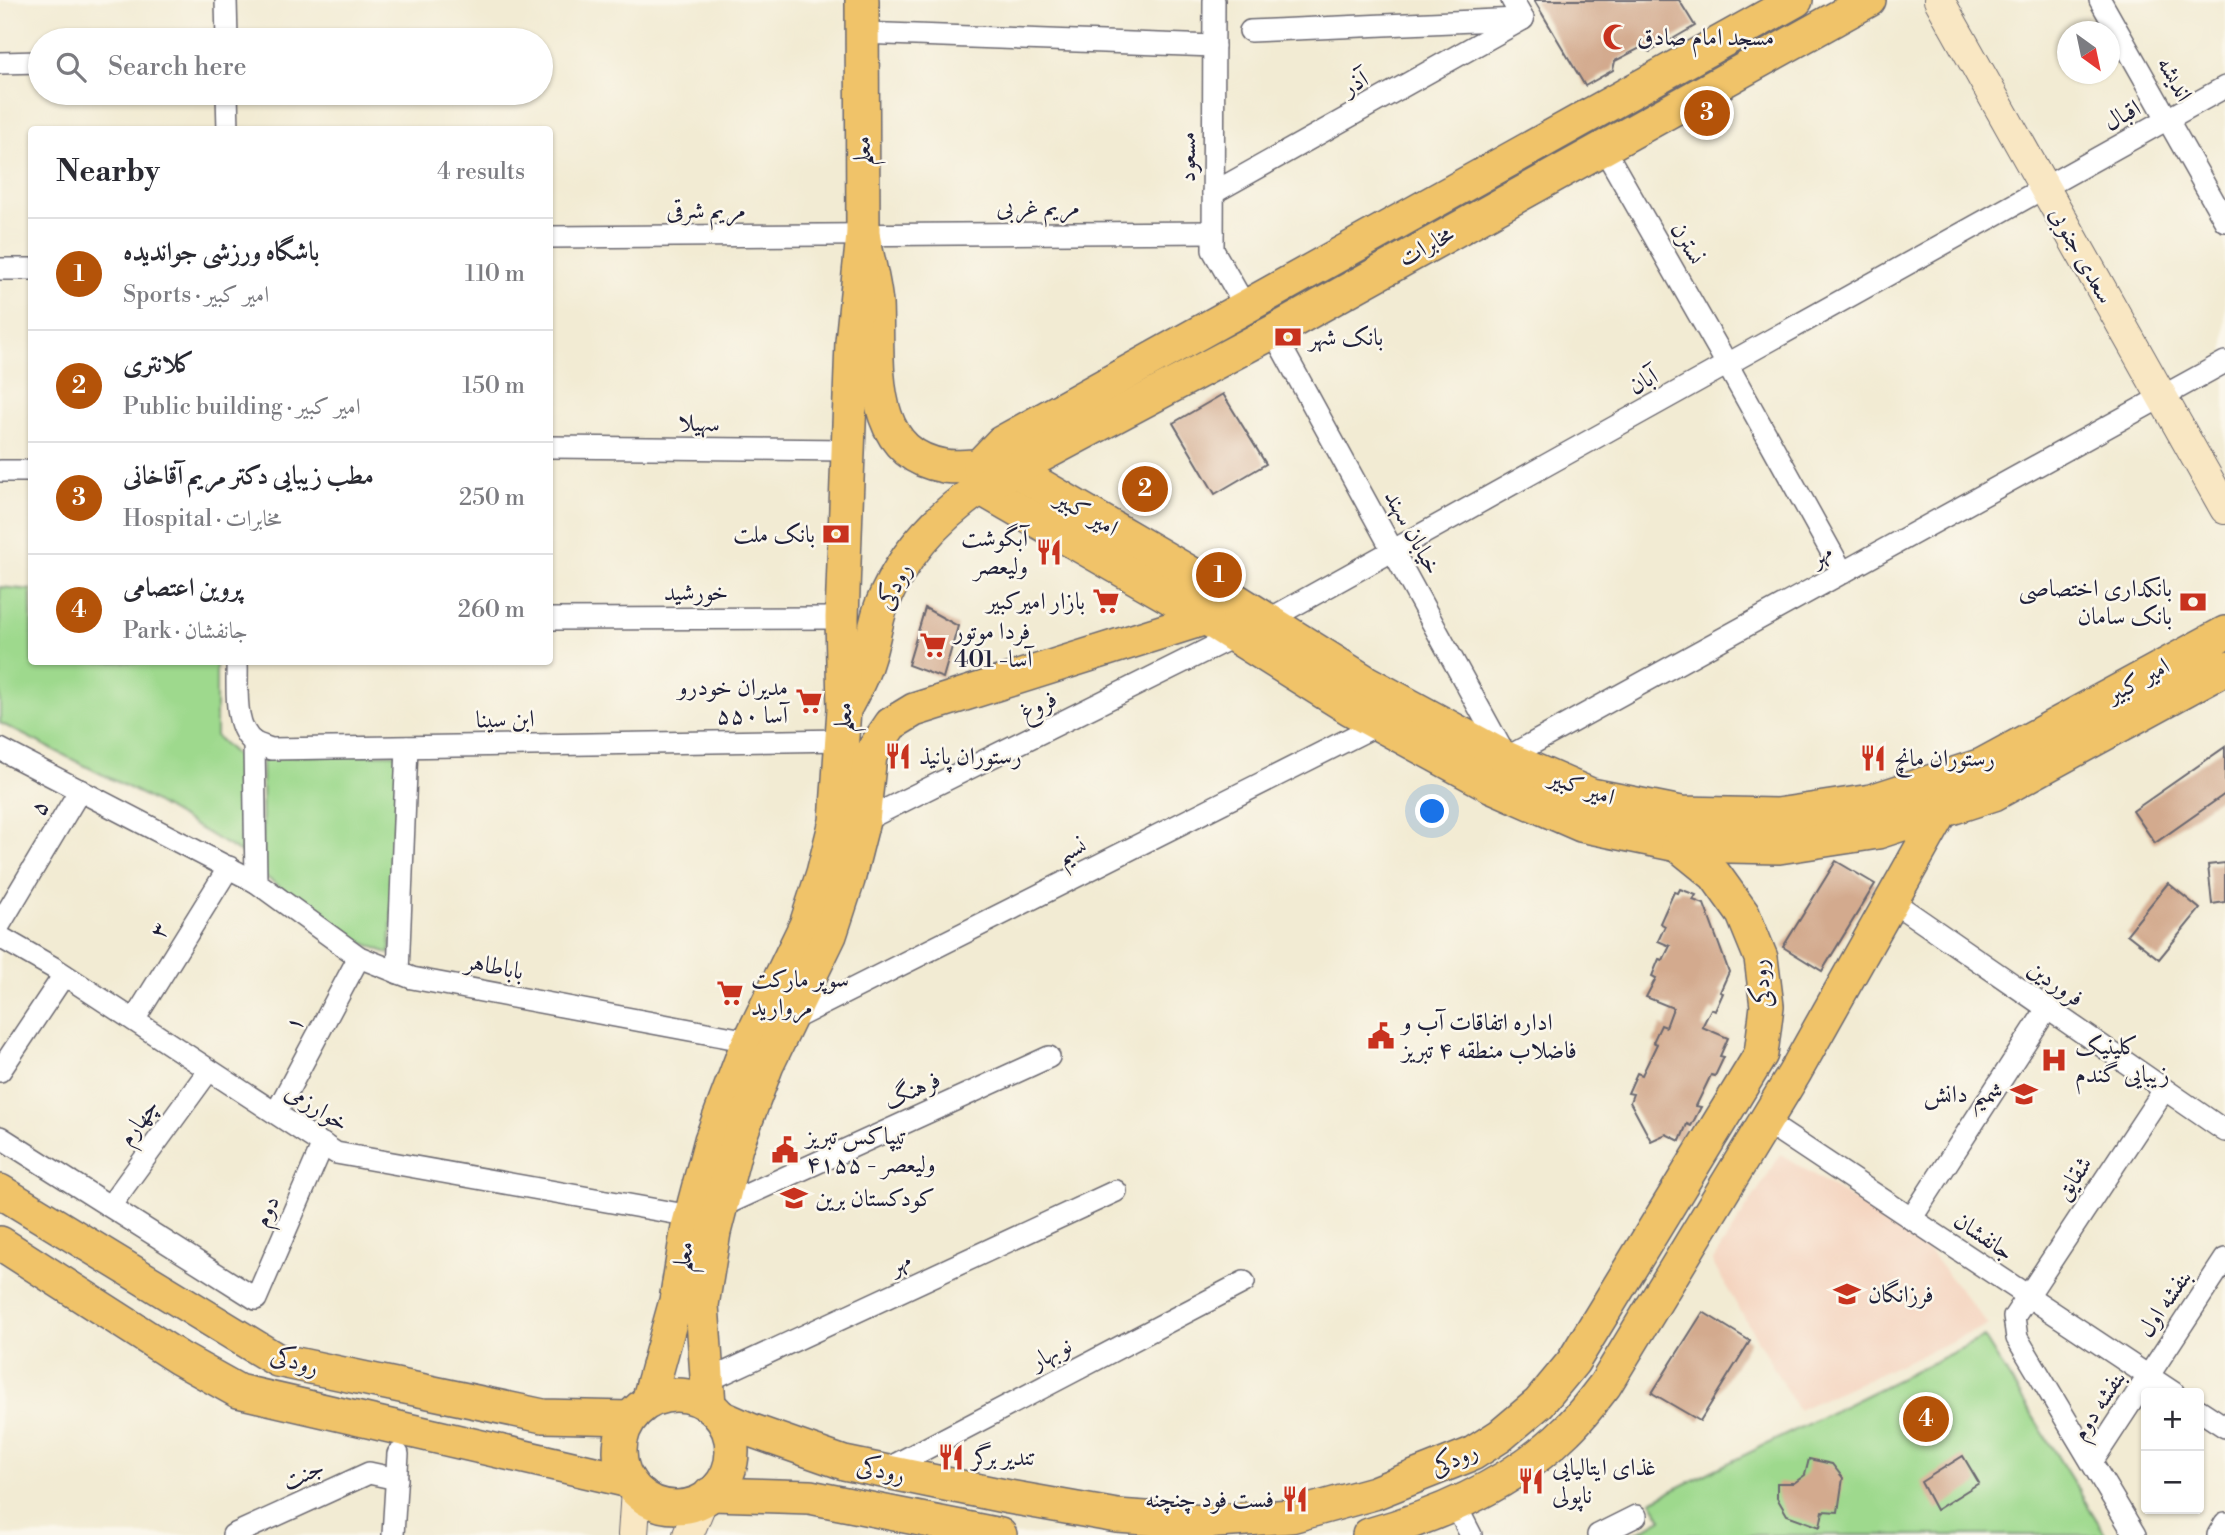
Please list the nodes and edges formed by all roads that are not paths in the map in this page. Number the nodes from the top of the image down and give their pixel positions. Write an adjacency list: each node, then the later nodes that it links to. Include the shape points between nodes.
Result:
1 (226, 0): 10 (street)
2 (862, 0): 12 (main road, معلم)
3 (1214, 0): 13 (street, مسعود)
4 (1512, 0): 9 (street)
5 (1869, 0): 20 (main road, مخابرات)
6 (1939, 0): 22 (main road, سعدى جنوبی)
7 (2100, 0): 18 (street, اندیشه)
8 (1787, 2): 21 (main road, مخابرات)
9 (1523, 19): 11 (street); 23 (street, آذر)
10 (227, 28)
11 (1250, 31)
12 (860, 33): 13 (street); 27 (main road, معلم)
13 (1214, 46): 23 (street, مسعود)
14 (28, 62): 15 (street)
15 (0, 63)
16 (2225, 88): 18 (street, اقبال)
17 (228, 105): 19 (street)
18 (2168, 119): 22 (street, اقبال); 25 (street, اندیشه)
19 (228, 126)
20 (1603, 147): 24 (main road, مخابرات); 34 (street, نسترن)
21 (1499, 166): 24 (main road); 31 (main road, مخابرات)
22 (2045, 188): 34 (street, آبان); 35 (main road, سعدى جنوبی)
23 (1213, 193): 26 (street, مسعود)
24 (1517, 195): 32 (main road, مخابرات)
25 (2225, 221)
26 (1213, 232): 27 (street, مریم غربی); 31 (street, مسعود, via 1213,250)
27 (863, 235): 28 (street, مریم شرقی); 37 (main road, معلم, via 852,342); 41 (main road, via 876,301 877,383 891,430 905,449)
28 (553, 237)
29 (0, 269): 30 (street)
30 (28, 269)
31 (1245, 306): 41 (main road, مخابرات, via 1001,443)
32 (1273, 332): 38 (main road, مخابرات); 43 (street, خیابان سهند)
33 (2225, 362): 35 (street, مهر)
34 (1727, 364): 43 (street, آبان); 44 (street, نسترن)
35 (2162, 397): 42 (main road, سعدى جنوبی); 44 (street, مهر)
36 (553, 447): 37 (street, سهیلا)
37 (848, 450): 47 (main road, معلم)
38 (1014, 470): 41 (main road, مخابرات); 45 (main road, امیر کبیر)
39 (0, 471): 40 (street)
40 (28, 471)
41 (980, 477): 45 (main road); 53 (main road, رودکی, via 898,570)
42 (2225, 509)
43 (1393, 550): 48 (street, آبان); 58 (street, خیابان سهند)
44 (1843, 573): 58 (street, مهر)
45 (1215, 605): 48 (main road, امیر کبیر); 50 (main road, امیر کبیر); 61 (main road, معلم, via 914,710 891,724 870,755)
46 (553, 618): 47 (street, خورشید)
47 (842, 618): 53 (main road, معلم)
48 (1268, 620): 58 (main road, امیر کبیر)
49 (2225, 632): 58 (main road, امیر کبیر, via 1982,765 1871,801 1777,815 1681,813)
50 (1235, 636): 54 (main road, امیر کبیر); 61 (street, فروغ)
51 (237, 665): 55 (street, via 238,707 244,731)
52 (2225, 668): 60 (main road, امیر کبیر, via 1994,794)
53 (844, 724): 56 (street, ابن سینا); 74 (main road, معلم, via 836,821 823,873 806,925)
54 (1378, 724): 58 (main road, امیر کبیر); 73 (street, نسیم)
55 (254, 742): 56 (street, ابن سینا, via 271,749); 64 (street)
56 (407, 747): 69 (street)
57 (0, 749): 59 (street, باباطاهر)
58 (1499, 772): 62 (main road, امیر کبیر, via 1581,825)
59 (80, 790): 63 (street, باباطاهر); 66 (street, ۵)
60 (1942, 811): 62 (main road, امیر کبیر, via 1878,832 1779,846); 65 (main road, رودکى)
61 (863, 821): 73 (main road, معلم, via 830,935)
62 (1678, 845): 100 (main road, رودکى, via 1715,875 1743,914 1761,958 1767,1006 1761,1054 1573,1362 1539,1403)
63 (229, 867): 64 (street, باباطاهر); 72 (street, ۳)
64 (256, 882): 68 (street, باباطاهر)
65 (1892, 901): 71 (street, فروردین); 80 (main road, رودکى)
66 (0, 924)
67 (0, 937): 70 (street, خوارزمی)
68 (359, 957): 69 (street, باباطاهر); 79 (street, ۱)
69 (398, 974): 74 (street, باباطاهر)
70 (64, 975): 72 (street, خوارزمی); 77 (street)
71 (2047, 1009): 78 (street, فروردین); 88 (street)
72 (134, 1020): 76 (street, خوارزمی)
73 (787, 1023): 87 (main road, معلم)
74 (749, 1041): 87 (main road, معلم, via 711,1140)
75 (1049, 1057): 87 (street, فرهنگ)
76 (209, 1070): 79 (street, خوارزمی); 86 (street, چهارم)
77 (0, 1071)
78 (2164, 1090): 81 (street, فروردین); 92 (street, شقایق)
79 (276, 1113): 83 (street, خوارزمی)
80 (1766, 1122): 88 (street, جانفشان); 105 (main road, رودکى, via 1605,1385 1567,1430 1522,1468)
81 (2225, 1131)
82 (0, 1137): 86 (street)
83 (323, 1144): 86 (street, دوم, via 256,1299); 87 (street, خوارزمی, via 336,1153)
84 (0, 1191): 96 (main road, رودکی, via 277,1360 544,1416)
85 (1116, 1191): 95 (street, مهر)
86 (110, 1206)
87 (706, 1211): 95 (main road, معلم, via 713,1232 702,1305); 96 (main road, معلم)
88 (1911, 1219): 92 (street, جانفشان)
89 (3, 1248): 104 (main road, رودکی, via 238,1391)
90 (2225, 1259): 93 (street, بنفشه اول)
91 (1244, 1282): 102 (street, نوبهار)
92 (2026, 1296): 93 (street, جانفشان); 101 (street, شقایق, via 2014,1317 2017,1338)
93 (2148, 1376): 94 (street, جانفشان); 101 (street, بنفشه دوم)
94 (2166, 1388)
95 (712, 1401): 96 (main road, via 673,1395); 102 (main road, رودکى, via 753,1431 845,1463); 106 (main road, via 732,1443 728,1472)
96 (639, 1410): 104 (main road, via 624,1430 620,1456)
97 (2204, 1413): 98 (street)
98 (2225, 1427)
99 (398, 1454): 103 (street)
100 (1472, 1454): 105 (main road); 110 (main road, رودکى, via 1374,1493 1291,1516)
101 (2092, 1462): 119 (street, شقایق)
102 (883, 1471): 110 (main road, رودکى, via 1117,1516)
103 (397, 1479): 111 (street, جنت, via 369,1474); 112 (street)
104 (632, 1486): 106 (main road, via 668,1506); 113 (main road)
105 (1490, 1487): 108 (main road, رودکى)
106 (707, 1497): 114 (main road); 115 (main road, رودکى, via 810,1497)
107 (1636, 1516): 118 (street)
108 (1462, 1518): 116 (main road, رودکى); 117 (street)
109 (2225, 1523): 120 (street)
110 (1152, 1527)
111 (233, 1535)
112 (393, 1535)
113 (633, 1535)
114 (688, 1535)
115 (1000, 1535)
116 (1369, 1535)
117 (1424, 1535)
118 (1598, 1535)
119 (2135, 1535)
120 (2218, 1535)

